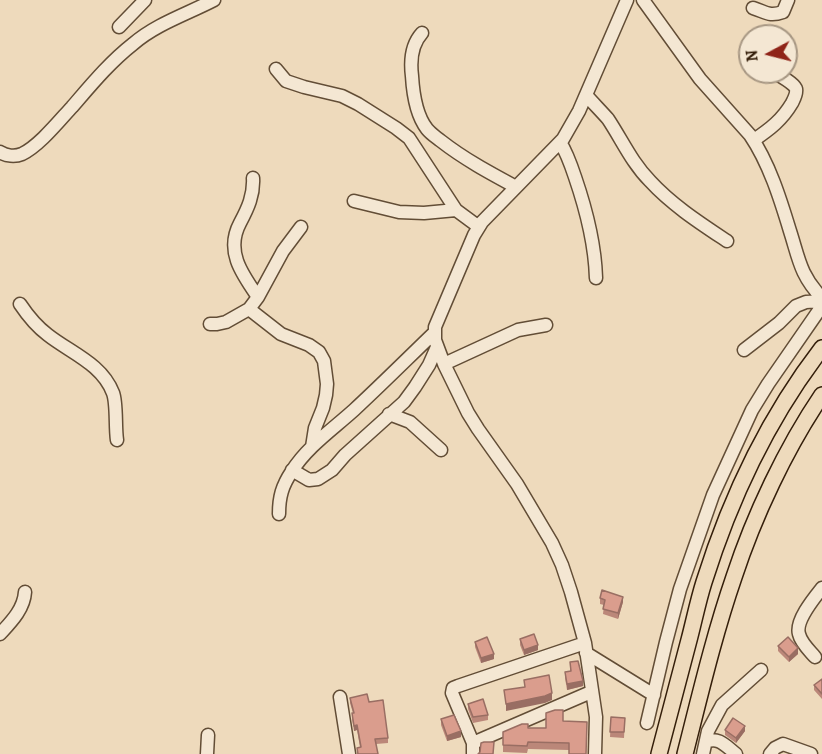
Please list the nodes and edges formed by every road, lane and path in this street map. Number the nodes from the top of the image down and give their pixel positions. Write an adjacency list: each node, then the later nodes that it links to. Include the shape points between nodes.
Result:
1 (145, 0): 7 (street)
2 (214, 0): 16 (street, via 134,43 29,149 13,156)
3 (627, 0): 11 (street)
4 (643, 0): 13 (street, via 700,79)
5 (788, 0): 6 (street, via 783,12 777,14)
6 (753, 8)
7 (119, 27)
8 (422, 33): 15 (street, via 410,63 415,100 426,128)
9 (276, 69): 12 (street, via 286,81 358,104)
10 (792, 84): 13 (street, via 796,96 783,117)
11 (586, 95): 14 (street); 23 (street, via 650,181)
12 (409, 138): 15 (street); 20 (street)
13 (754, 140): 26 (street, via 764,158 801,267)
14 (560, 142): 18 (street); 24 (street, via 583,202 596,260)
15 (448, 147): 18 (street)
16 (0, 152)
17 (253, 178): 25 (street, via 252,196 233,246 242,272)
18 (516, 187): 22 (street)
19 (354, 201): 20 (street, via 409,213)
20 (456, 210): 22 (street)
21 (301, 227): 25 (street)
22 (479, 227): 32 (street)
23 (727, 241)
24 (596, 278)
25 (258, 297): 29 (street)
26 (822, 299): 35 (street, via 796,306)
27 (20, 304): 39 (street, via 38,327 106,378 115,397)
28 (822, 306): 51 (street, via 752,410 717,486 681,589)
29 (249, 309): 30 (street, via 226,322); 40 (street, via 281,334 309,345 324,361 326,395)
30 (210, 324)
31 (546, 325): 36 (street, via 518,330)
32 (434, 333): 33 (street); 40 (street)
33 (438, 347): 36 (street); 38 (street, via 415,387)
34 (822, 348): 60 (main road, via 768,430 725,520 703,584)
35 (744, 350)
36 (444, 364): 47 (street, via 468,413 552,543 571,592)
37 (822, 395): 61 (main road, via 786,456 748,536 720,622)
38 (389, 414): 41 (street, via 410,422); 42 (street, via 332,471 309,480)
39 (117, 440)
40 (312, 447): 42 (street)
41 (441, 450)
42 (292, 470): 43 (street, via 279,498)
43 (279, 514)
44 (822, 588): 48 (street, via 807,608 798,630 800,639)
45 (25, 592): 46 (street, via 21,608)
46 (0, 634)
47 (585, 648): 50 (street); 51 (street); 55 (street, via 453,688)
48 (815, 657)
49 (761, 670): 56 (street, via 722,705)
50 (591, 692): 55 (street); 59 (street, via 596,717)
51 (654, 695): 53 (street)
52 (340, 697): 58 (street)
53 (647, 723)
54 (208, 735): 57 (street)
55 (473, 748)
56 (704, 748): 62 (street, via 716,739)
57 (207, 754)
58 (349, 754)
59 (595, 754)
60 (659, 754)
61 (685, 754)
62 (736, 754)
63 (770, 754): 64 (street, via 783,744)
64 (811, 754)

